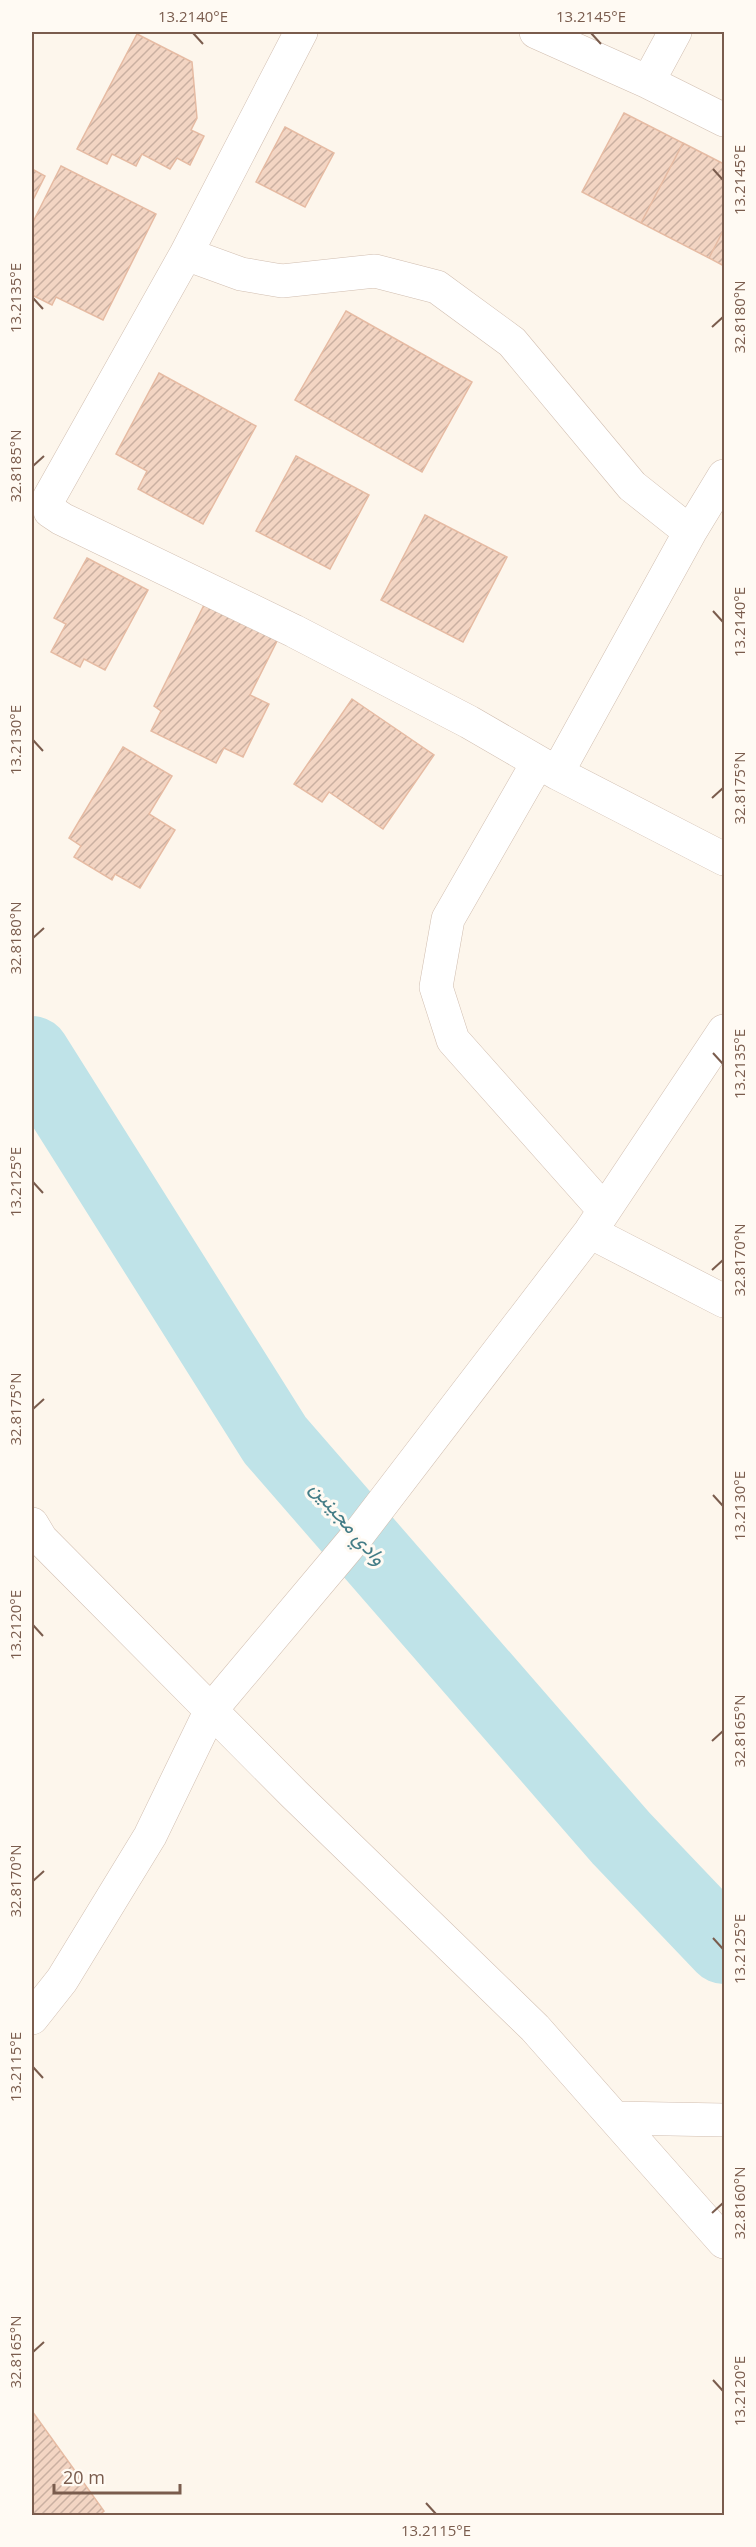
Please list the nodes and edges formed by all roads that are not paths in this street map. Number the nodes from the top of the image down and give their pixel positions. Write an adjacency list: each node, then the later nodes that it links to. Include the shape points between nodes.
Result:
1 (301, 32): 6 (street)
2 (536, 32): 4 (street)
3 (675, 32): 4 (street)
4 (648, 82): 5 (street)
5 (724, 120)
6 (186, 254): 8 (street, via 241,274 282,281 375,271 437,287 512,342 632,486); 9 (street, via 49,498 50,511 294,631)
7 (724, 476): 8 (street)
8 (690, 532): 9 (street)
9 (548, 768): 10 (street); 12 (street, via 448,919 436,987 453,1040)
10 (724, 859)
11 (724, 1030): 12 (street)
12 (597, 1221): 13 (street); 15 (street, via 358,1535)
13 (724, 1301)
14 (35, 1536): 15 (street)
15 (211, 1710): 16 (street, via 150,1836 62,1980); 17 (street, via 535,2028)
16 (32, 2018)
17 (615, 2118): 18 (street); 19 (street)
18 (724, 2120)
19 (724, 2242)

